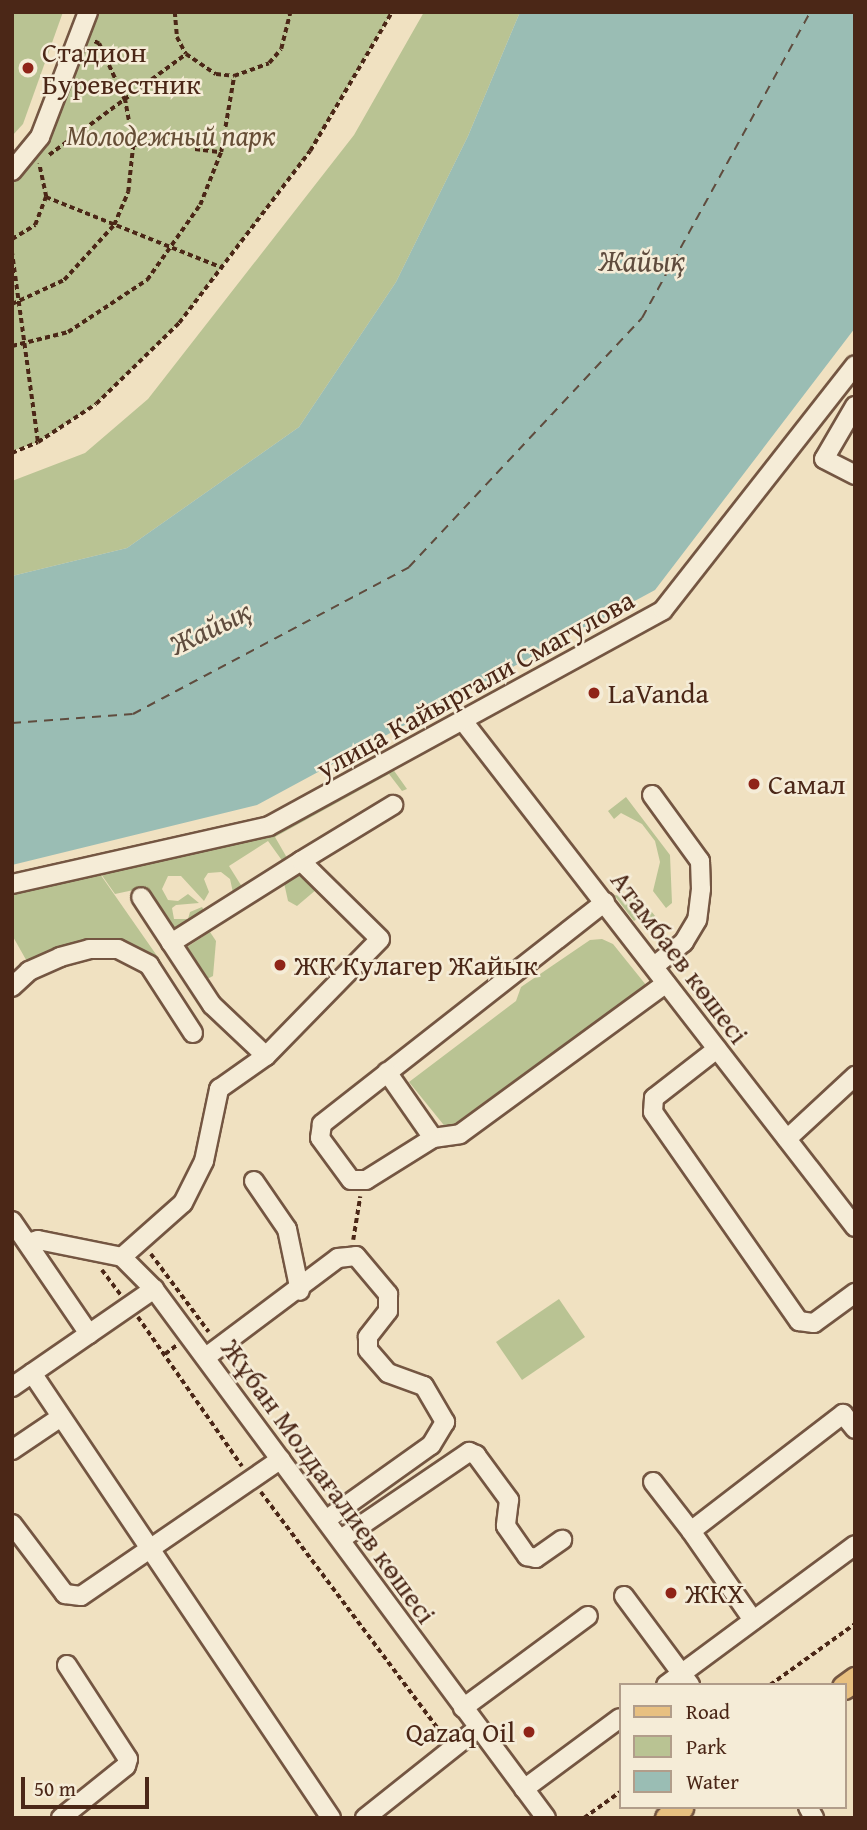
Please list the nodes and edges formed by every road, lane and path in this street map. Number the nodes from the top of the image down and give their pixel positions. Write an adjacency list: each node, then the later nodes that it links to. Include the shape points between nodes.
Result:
1 (88, 12): 5 (street)
2 (175, 12): 6 (path, via 177,37)
3 (290, 12): 7 (path, via 289,32 269,63)
4 (392, 12): 19 (path, via 310,151)
5 (79, 33): 8 (path, via 99,44); 13 (street, via 40,137)
6 (186, 54): 7 (path, via 216,74); 8 (path)
7 (234, 76): 12 (path)
8 (125, 101): 9 (path); 14 (path, via 38,162 46,179)
9 (133, 145): 10 (path); 15 (path, via 128,192)
10 (149, 145)
11 (195, 149): 12 (path)
12 (221, 152): 17 (path, via 200,205)
13 (12, 171)
14 (46, 197): 15 (path); 16 (path, via 35,225)
15 (114, 225): 17 (path); 21 (path, via 64,280)
16 (12, 239)
17 (174, 245): 19 (path); 22 (path, via 147,280 113,307 68,332)
18 (12, 251): 21 (path)
19 (223, 268): 26 (path, via 179,323 96,404)
20 (12, 304): 21 (path)
21 (20, 304): 22 (path)
22 (25, 344): 23 (path); 26 (path)
23 (12, 346)
24 (855, 365): 29 (street, улица Кайыргали Смагулова, via 663,610)
25 (855, 406): 28 (street, via 824,459)
26 (38, 442): 27 (path)
27 (12, 453)
28 (855, 475)
29 (464, 721): 33 (street, улица Кайыргали Смагулова, via 269,826); 35 (street, Атамбаев көшесі)
30 (652, 795): 37 (street, via 700,861 701,889 697,920 684,942)
31 (393, 805): 32 (street)
32 (300, 861): 36 (street); 42 (street, via 380,939)
33 (12, 884)
34 (141, 898): 36 (street)
35 (605, 902): 37 (street, Атамбаев көшесі); 43 (street)
36 (171, 943): 42 (street, via 212,1005)
37 (654, 966): 38 (street, Атамбаев көшесі)
38 (666, 983): 41 (street, Атамбаев көшесі); 45 (street, via 460,1134)
39 (12, 987): 40 (street, via 29,971 60,957 89,948 118,949 149,965)
40 (193, 1032)
41 (717, 1049): 46 (street, Атамбаев көшесі); 57 (street, via 654,1098 653,1112 799,1321 814,1323)
42 (266, 1056): 53 (street, via 219,1089 204,1161 183,1203)
43 (387, 1072): 45 (street); 48 (street, via 319,1130 351,1180)
44 (855, 1076): 46 (street)
45 (433, 1138): 48 (street)
46 (787, 1139): 50 (street, Атамбаев көшесі)
47 (254, 1181): 56 (street, via 287,1229)
48 (358, 1182): 54 (path, via 358,1235)
49 (12, 1222): 51 (street)
50 (855, 1227)
51 (28, 1243): 52 (street, via 38,1240); 59 (street)
52 (83, 1247): 53 (street); 58 (path)
53 (122, 1257): 55 (street, Жұбан Молдағалиев көшесі)
54 (338, 1258): 56 (street); 69 (street, via 356,1256 388,1294 388,1311 368,1336 368,1350 388,1373 424,1386 445,1422 430,1445)
55 (154, 1289): 58 (street); 60 (street, Жұбан Молдағалиев көшесі)
56 (300, 1291): 60 (street)
57 (855, 1293)
58 (129, 1306): 59 (street); 67 (path)
59 (89, 1334): 61 (street)
60 (206, 1357): 66 (street, Жұбан Молдағалиев көшесі)
61 (32, 1373): 62 (street); 63 (street)
62 (12, 1387)
63 (61, 1417): 65 (street); 75 (street)
64 (855, 1429): 71 (street, via 843,1414)
65 (12, 1450)
66 (281, 1459): 67 (street); 69 (street, Жұбан Молдағалиев көшесі)
67 (251, 1480): 75 (street); 86 (path)
68 (653, 1482): 71 (street)
69 (326, 1520): 72 (street, Жұбан Молдағалиев көшесі)
70 (12, 1524): 75 (street, via 73,1598)
71 (691, 1531): 78 (street)
72 (341, 1539): 73 (street, via 468,1452 476,1455 509,1500 506,1525 527,1556 536,1558); 83 (street, Жұбан Молдағалиев көшесі)
73 (562, 1540)
74 (855, 1545): 78 (street)
75 (152, 1551): 90 (street)
76 (624, 1597): 81 (street)
77 (588, 1616): 83 (street)
78 (753, 1620): 81 (street)
79 (855, 1624): 82 (path)
80 (66, 1665): 89 (street, via 128,1759 126,1766)
81 (686, 1679)
82 (772, 1683)
83 (464, 1708): 85 (street, Жұбан Молдағалиев көшесі)
84 (618, 1719): 87 (street)
85 (478, 1728): 86 (street); 87 (street, Жұбан Молдағалиев көшесі)
86 (452, 1749): 91 (street)
87 (524, 1789): 92 (street, Жұбан Молдағалиев көшесі)
88 (618, 1793): 93 (path)
89 (61, 1818)
90 (331, 1818)
91 (365, 1818)
92 (546, 1818)
93 (584, 1818)

